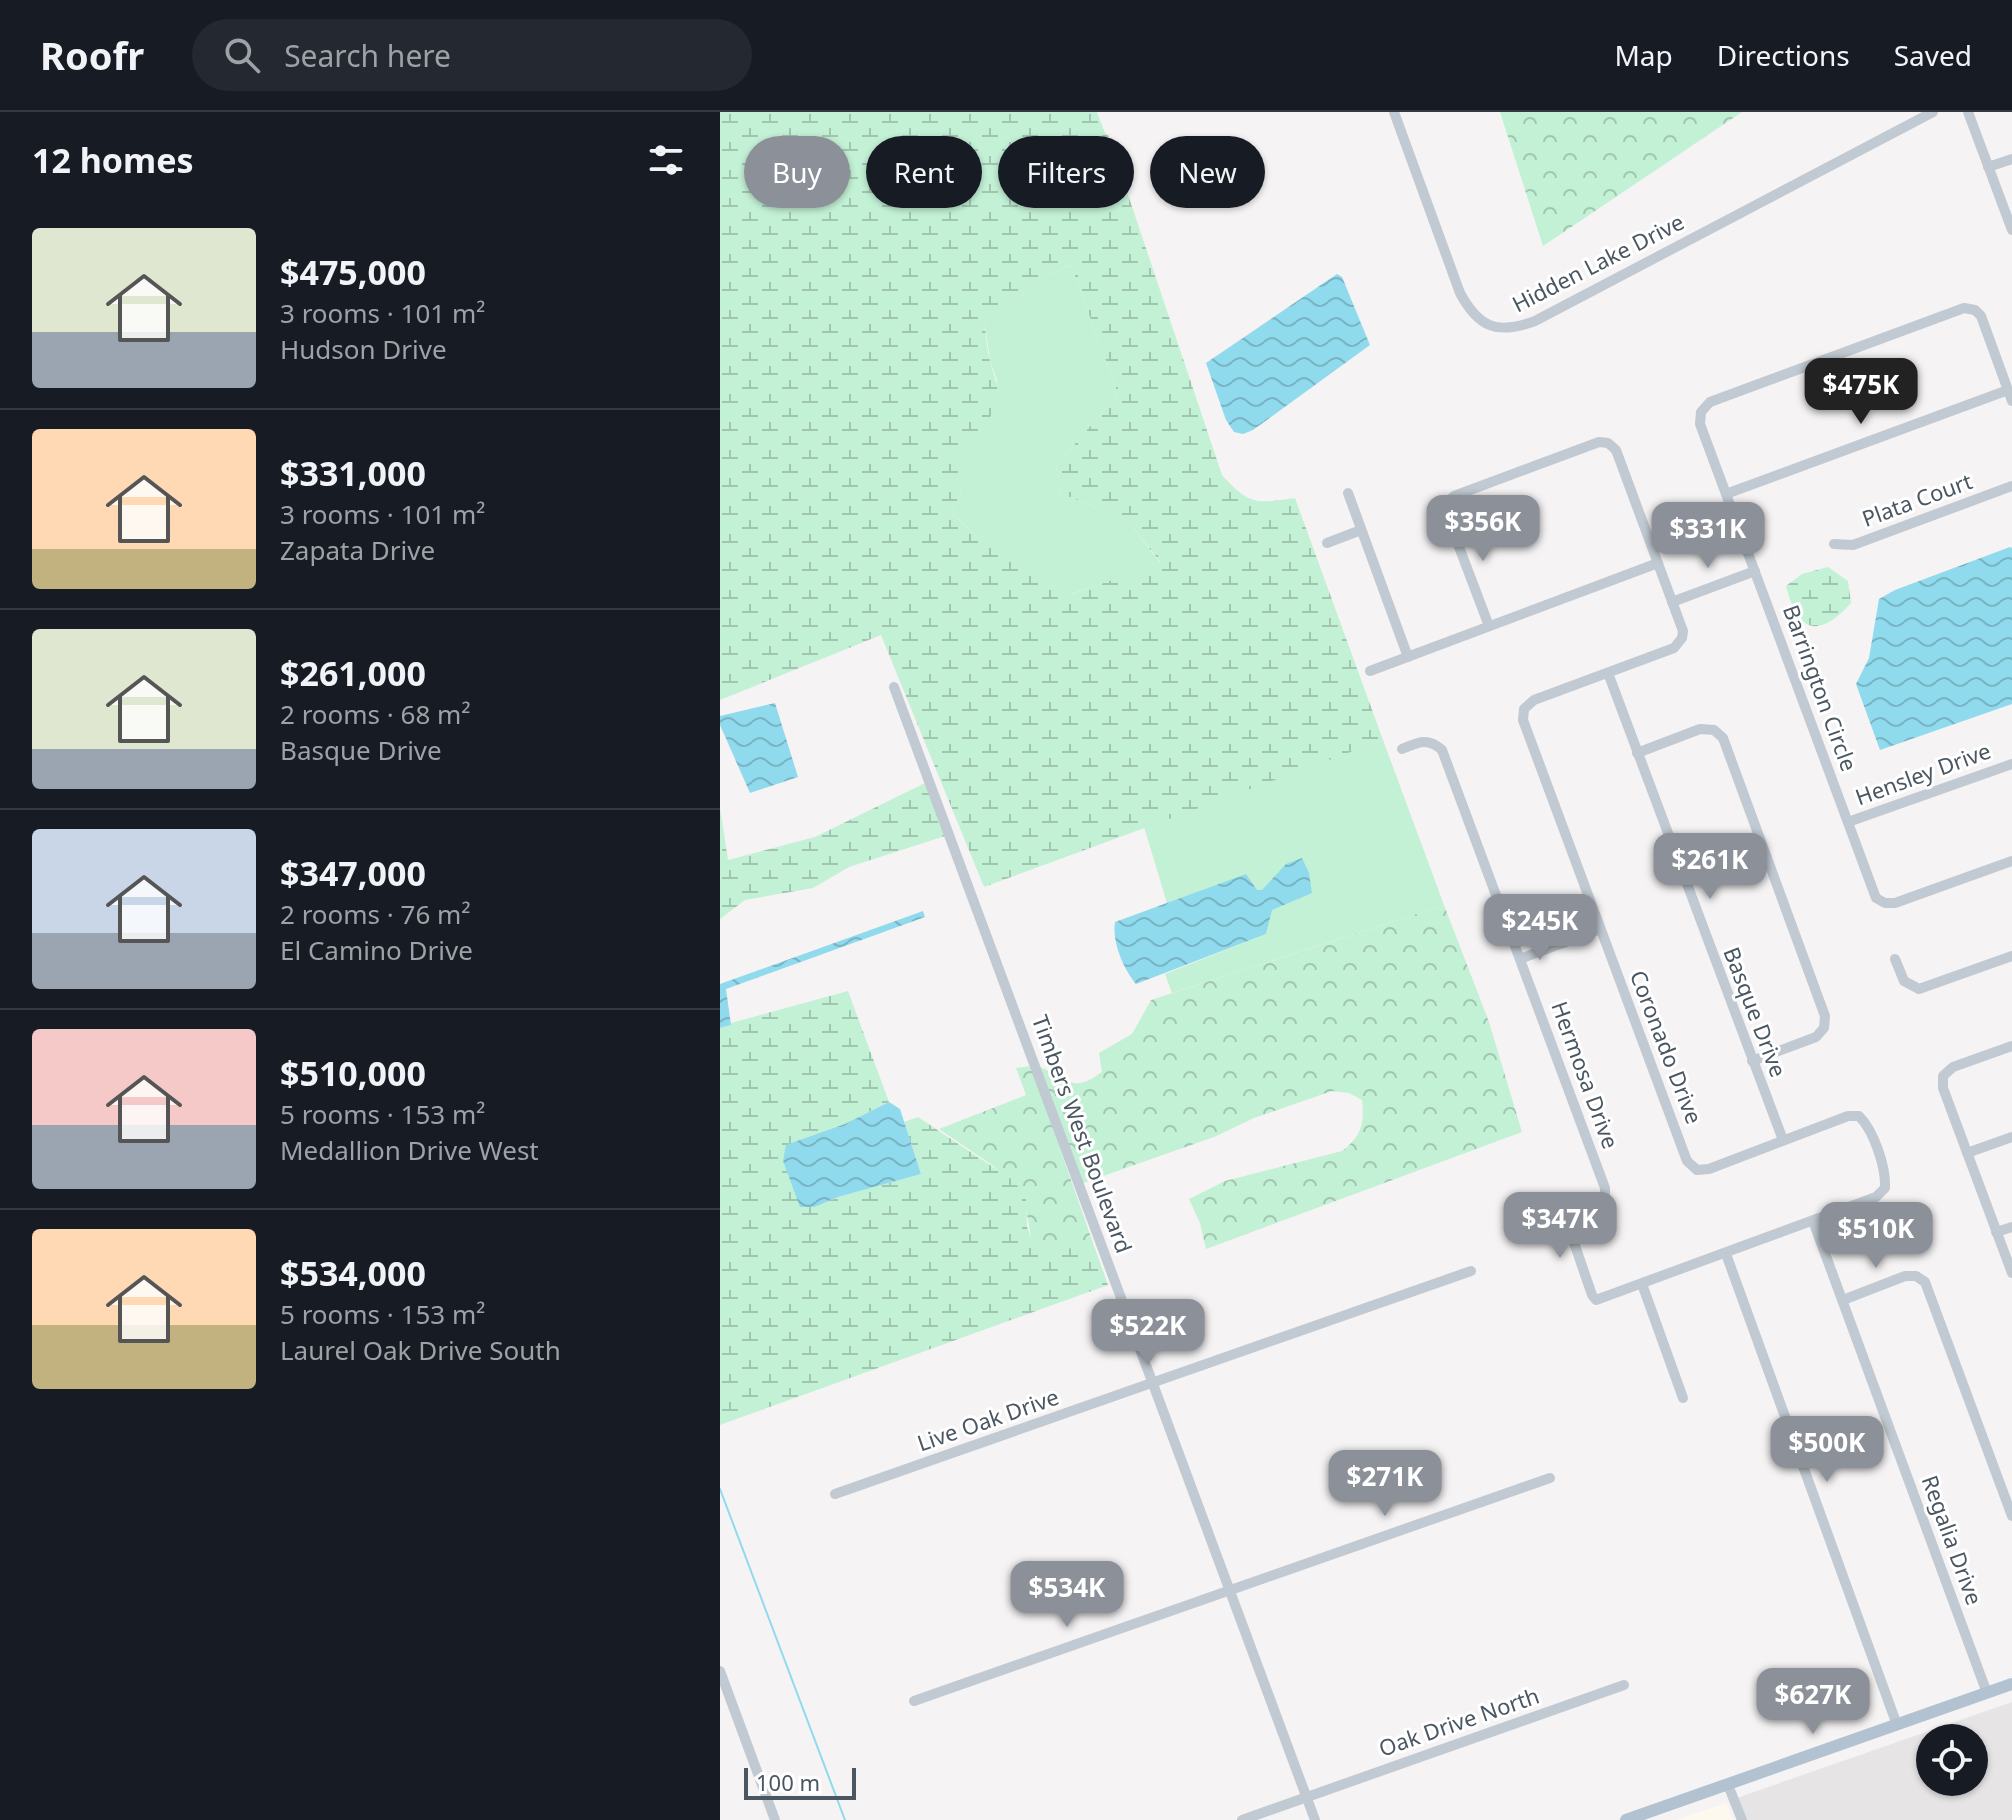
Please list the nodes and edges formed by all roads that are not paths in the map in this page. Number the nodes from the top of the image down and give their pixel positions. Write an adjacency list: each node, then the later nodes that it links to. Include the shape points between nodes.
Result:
1 (1394, 112): 2 (street, Hidden Lake Drive, via 1468,309 1495,328 1514,328)
2 (1933, 112)
3 (1968, 112): 5 (street)
4 (2012, 159): 5 (street)
5 (1988, 167): 6 (street)
6 (2012, 230)
7 (2010, 395): 10 (street); 10 (street, Barrington Circle, via 1981,316 1964,308 1710,402 1701,412 1700,424)
8 (2012, 486): 13 (street, Plata Court, via 1853,545)
9 (1348, 493): 11 (street)
10 (1726, 494): 15 (street, Barrington Circle)
11 (1361, 530): 12 (street); 18 (street)
12 (1327, 543)
13 (1834, 544)
14 (1658, 563): 16 (street); 17 (street); 17 (street, via 1616,450 1608,443 1454,496 1445,510)
15 (1755, 571): 16 (street); 25 (street, Barrington Circle)
16 (1672, 602): 20 (street, via 1683,631 1674,648)
17 (1489, 626): 18 (street)
18 (1408, 657): 19 (street)
19 (1370, 671)
20 (1608, 673): 23 (street, Basque Drive); 27 (street, Coronado Drive, via 1534,700 1524,709 1523,720)
21 (894, 687): 44 (street, Timbers West Boulevard)
22 (1402, 749): 29 (street, Hermosa Drive, via 1424,740 1442,750)
23 (1637, 753): 32 (street, Basque Drive); 32 (street, via 1700,729 1714,730 1723,738 1825,1016 1816,1037)
24 (2012, 764): 25 (street, Hensley Drive)
25 (1848, 822): 26 (street, Barrington Circle, via 1876,898 1885,903)
26 (2012, 861)
27 (1600, 929): 29 (street); 34 (street, Coronado Drive, via 1687,1161 1697,1170 1709,1169)
28 (2012, 956): 30 (street, via 1919,989 1904,981)
29 (1520, 959): 42 (street, Hermosa Drive, via 1605,1188 1600,1208 1574,1218 1568,1232 1596,1300)
30 (1895, 959)
31 (2012, 1046): 35 (street, via 1953,1067 1943,1076)
32 (1752, 1061): 34 (street, Basque Drive)
33 (2012, 1137): 35 (street)
34 (1783, 1140): 36 (street, via 1859,1116 1881,1163 1885,1188 1876,1197)
35 (1967, 1153): 38 (street)
36 (1813, 1221): 39 (street); 43 (street, Regalia Drive)
37 (2012, 1227): 38 (street)
38 (1996, 1232): 41 (street)
39 (1726, 1254): 42 (street); 55 (street)
40 (1471, 1271): 44 (street, Live Oak Drive)
41 (2012, 1273)
42 (1642, 1284): 45 (street)
43 (1843, 1300): 48 (street, via 1905,1276 1925,1282); 53 (street, Regalia Drive)
44 (1153, 1383): 47 (street, Live Oak Drive); 49 (street, Timbers West Boulevard)
45 (1683, 1398)
46 (1550, 1478): 49 (street)
47 (835, 1494)
48 (2012, 1516)
49 (1231, 1590): 54 (street); 57 (street, Timbers West Boulevard)
50 (720, 1671): 58 (street)
51 (2012, 1684): 53 (main road)
52 (1624, 1685): 57 (street, Oak Drive North)
53 (1987, 1693): 55 (main road)
54 (914, 1701)
55 (1897, 1725): 56 (main road)
56 (1728, 1785): 61 (main road); 62 (street)
57 (1307, 1797): 59 (street, Oak Drive North); 60 (street, Timbers West Boulevard)
58 (775, 1820)
59 (1242, 1820)
60 (1315, 1820)
61 (1626, 1820)
62 (1742, 1820)

